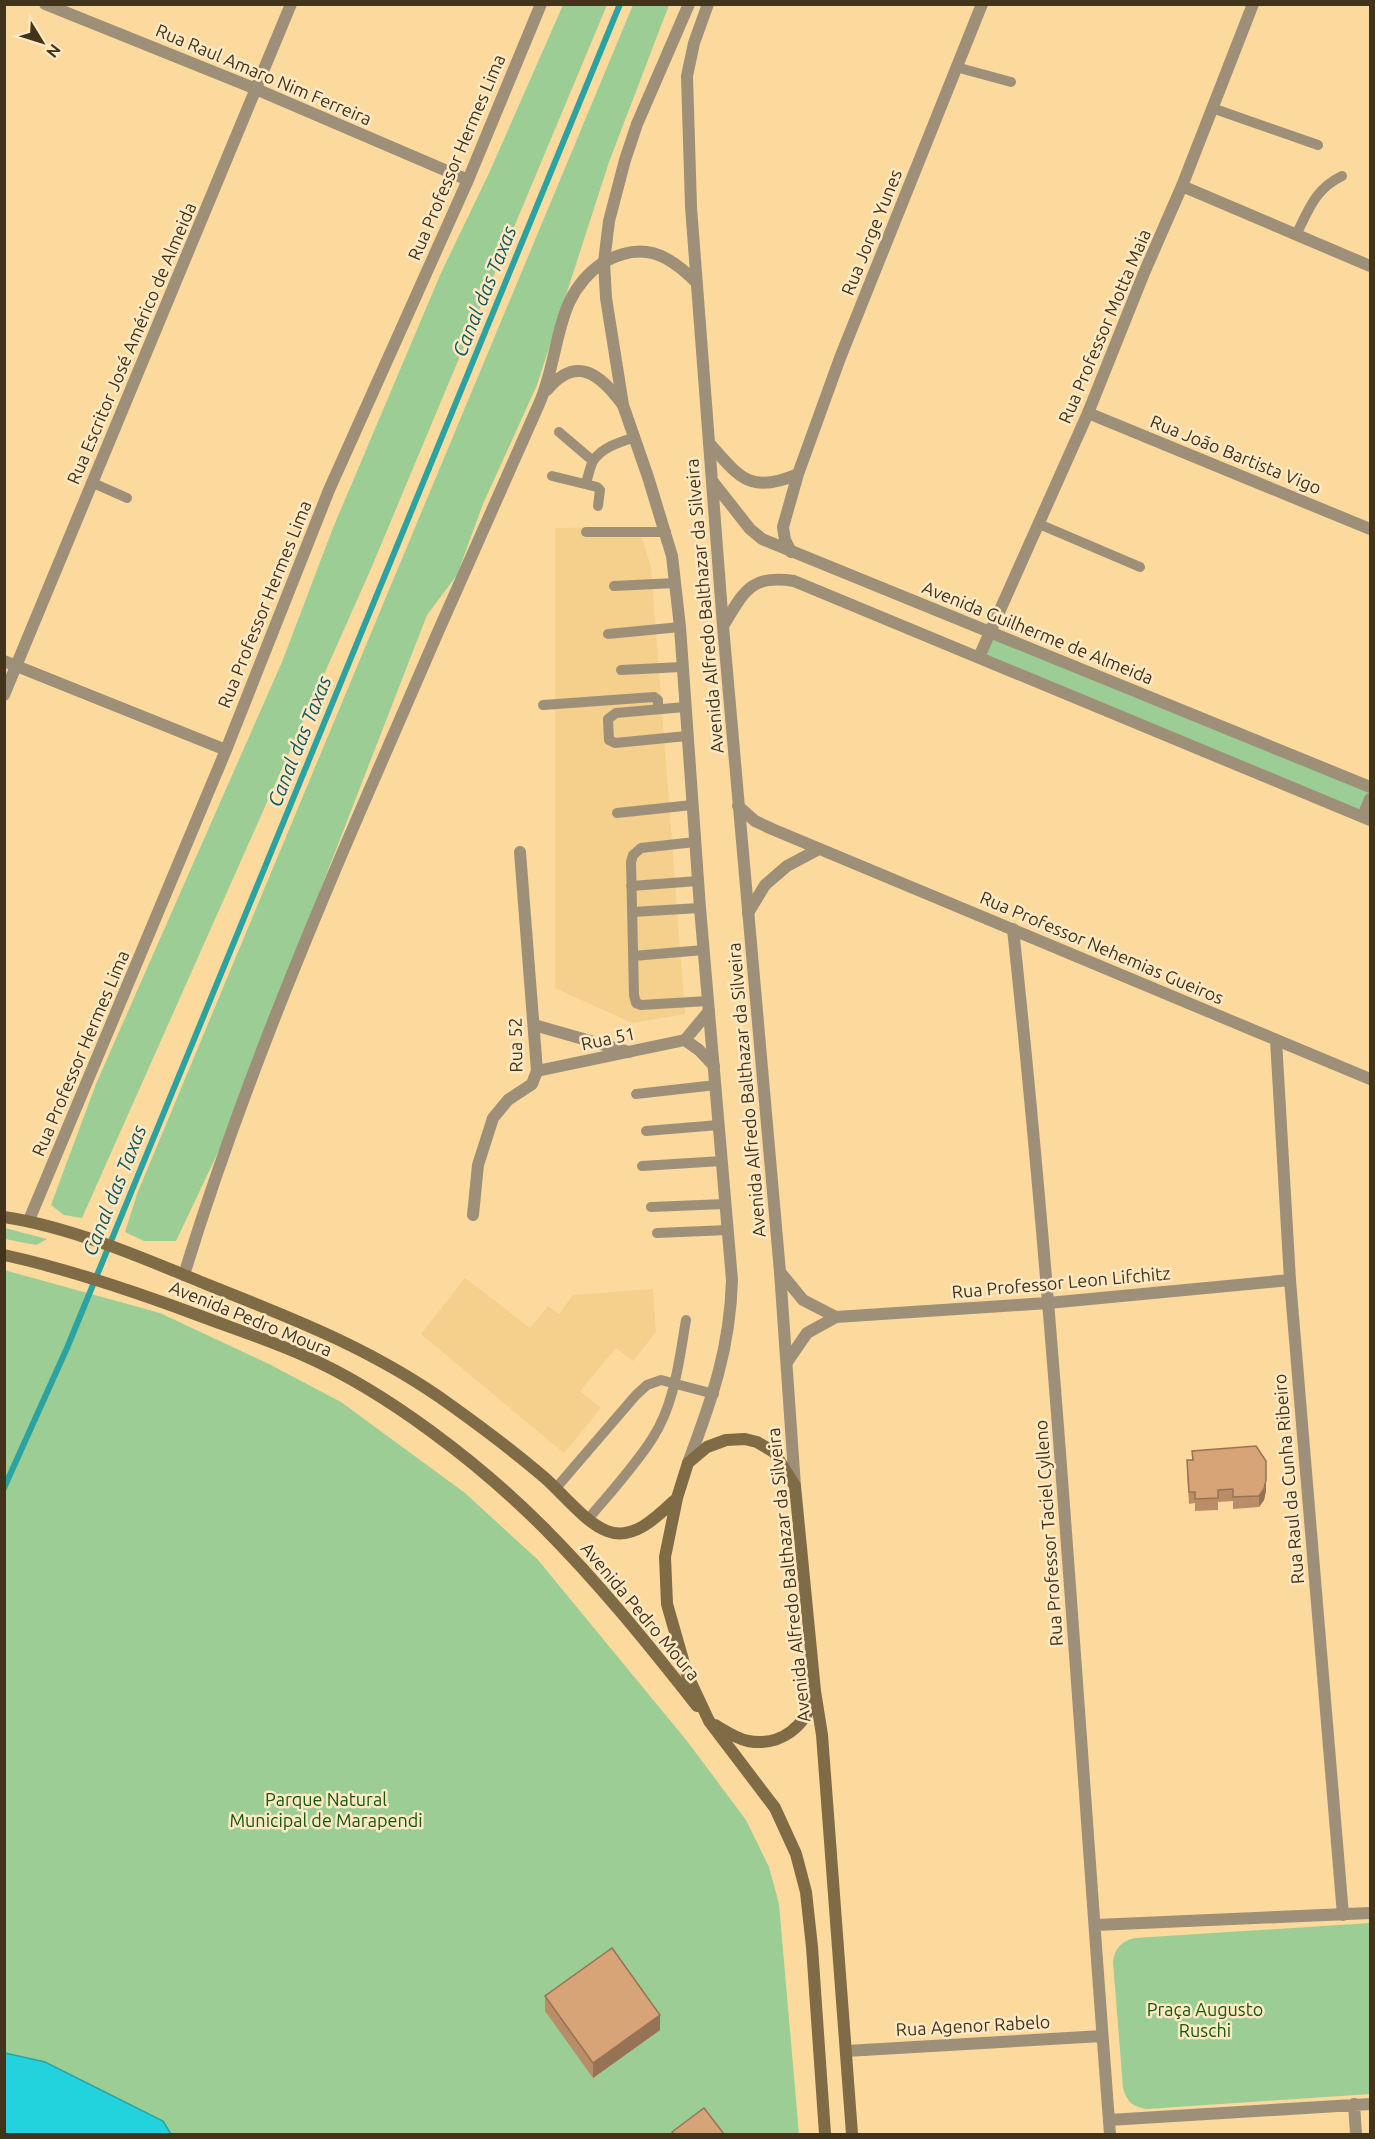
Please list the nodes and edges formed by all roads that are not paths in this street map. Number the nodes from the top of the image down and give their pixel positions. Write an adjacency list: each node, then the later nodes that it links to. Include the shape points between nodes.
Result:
1 (45, 4): 10 (street, Rua Raul Amaro Nim Ferreira)
2 (291, 4): 10 (street, Rua Escritor José Américo de Almeida)
3 (541, 4): 14 (street, Rua Professor Hermes Lima)
4 (689, 4): 17 (street, Avenida Alfredo Balthazar da Silveira, via 625,160 609,221)
5 (708, 4): 19 (street, Avenida Alfredo Balthazar da Silveira, via 694,43 686,90)
6 (982, 4): 8 (street, Rua Jorge Yunes)
7 (1253, 4): 11 (street, Rua Professor Motta Maia)
8 (956, 67): 9 (lane); 27 (street, Rua Jorge Yunes)
9 (1011, 82)
10 (256, 89): 14 (street, Rua Raul Amaro Nim Ferreira); 30 (street, Rua Escritor José Américo de Almeida)
11 (1212, 108): 12 (lane); 15 (street, Rua Professor Motta Maia)
12 (1318, 145)
13 (1342, 176): 16 (lane, via 1322,188)
14 (468, 180): 56 (street, Rua Professor Hermes Lima, via 329,490)
15 (1182, 186): 16 (street); 22 (street, Rua Professor Motta Maia)
16 (1296, 235): 18 (street)
17 (604, 262): 19 (street, via 618,254 642,251 669,259); 20 (street, via 574,290); 21 (street, Avenida Alfredo Balthazar da Silveira)
18 (1371, 266)
19 (696, 282): 25 (street, Avenida Alfredo Balthazar da Silveira)
20 (544, 393): 21 (street, via 563,375 585,371 610,387); 96 (street, via 296,962)
21 (623, 405): 24 (street, Avenida Alfredo Balthazar da Silveira)
22 (1088, 412): 34 (street, Rua Professor Motta Maia); 35 (street, Rua João Bartista Vigo)
23 (559, 432): 26 (lane)
24 (634, 437): 26 (lane, via 612,446); 37 (street, Avenida Alfredo Balthazar da Silveira)
25 (709, 443): 27 (street, via 741,477 753,482 764,485); 29 (street, Avenida Alfredo Balthazar da Silveira)
26 (593, 461): 31 (lane)
27 (798, 474): 38 (street, Rua Jorge Yunes, via 783,527)
28 (552, 476): 31 (lane)
29 (713, 482): 38 (street, Avenida Guilherme de Almeida, via 757,536); 42 (street, Avenida Alfredo Balthazar da Silveira)
30 (93, 483): 32 (lane); 48 (street, Rua Escritor José Américo de Almeida)
31 (586, 483): 33 (lane, via 600,490)
32 (127, 498)
33 (598, 506)
34 (1039, 524): 39 (lane); 44 (street, Rua Professor Motta Maia)
35 (1371, 529)
36 (586, 532): 37 (lane)
37 (666, 532): 40 (street, Avenida Alfredo Balthazar da Silveira)
38 (791, 552): 44 (street, Avenida Guilherme de Almeida)
39 (1140, 567)
40 (675, 583): 41 (lane); 43 (street, Avenida Alfredo Balthazar da Silveira)
41 (614, 586)
42 (723, 626): 46 (street, via 744,593 756,583 779,579 794,581); 60 (street, Avenida Alfredo Balthazar da Silveira)
43 (680, 627): 45 (lane); 49 (street, Avenida Alfredo Balthazar da Silveira)
44 (990, 632): 46 (street, Rua Professor Motta Maia); 57 (street, Avenida Guilherme de Almeida)
45 (608, 634)
46 (979, 657): 62 (street)
47 (4, 660): 48 (street)
48 (17, 666): 51 (street, Rua Escritor José Américo de Almeida); 56 (street)
49 (681, 667): 50 (lane); 53 (street, Avenida Alfredo Balthazar da Silveira)
50 (621, 670)
51 (4, 695)
52 (543, 705): 54 (lane, via 654,697)
53 (685, 707): 54 (lane); 55 (street, Avenida Alfredo Balthazar da Silveira)
54 (658, 709): 55 (lane, via 612,715 608,719 611,743)
55 (687, 736): 59 (street, Avenida Alfredo Balthazar da Silveira)
56 (226, 750): 92 (street, Rua Professor Hermes Lima)
57 (1371, 787)
58 (1371, 799): 62 (street)
59 (692, 805): 61 (lane); 63 (street, Avenida Alfredo Balthazar da Silveira)
60 (738, 806): 64 (street, Rua Professor Nehemias Gueiros, via 755,821); 70 (street, Avenida Alfredo Balthazar da Silveira)
61 (617, 813)
62 (1367, 818)
63 (695, 842): 66 (street, Avenida Alfredo Balthazar da Silveira); 67 (lane, via 636,851 631,862)
64 (819, 849): 70 (street, via 787,866 765,885); 71 (street, Rua Professor Nehemias Gueiros)
65 (520, 852): 75 (street, Rua 52)
66 (698, 881): 67 (lane); 68 (street, Avenida Alfredo Balthazar da Silveira)
67 (632, 886): 69 (lane)
68 (700, 908): 69 (lane); 72 (street, Avenida Alfredo Balthazar da Silveira)
69 (632, 912): 73 (lane)
70 (748, 913): 97 (street, Avenida Alfredo Balthazar da Silveira)
71 (1013, 929): 77 (street, Rua Professor Nehemias Gueiros); 99 (street, Rua Professor Taciel Cylleno)
72 (704, 950): 73 (lane); 74 (street, Avenida Alfredo Balthazar da Silveira)
73 (633, 956): 74 (lane, via 636,1003)
74 (708, 1006): 76 (street); 79 (street, Avenida Alfredo Balthazar da Silveira)
75 (534, 1025): 78 (street); 80 (street, Rua 52)
76 (685, 1040): 78 (street, Rua 51); 79 (street)
77 (1276, 1040): 81 (street, Rua Professor Nehemias Gueiros); 98 (street, Rua Raul da Cunha Ribeiro)
78 (631, 1052): 80 (street, Rua 51)
79 (714, 1066): 82 (street, Avenida Alfredo Balthazar da Silveira)
80 (537, 1071): 90 (street, Rua 52, via 532,1084 507,1100 493,1118 478,1165)
81 (1371, 1079)
82 (716, 1085): 83 (lane); 84 (street, Avenida Alfredo Balthazar da Silveira)
83 (636, 1094)
84 (719, 1125): 85 (lane); 86 (street, Avenida Alfredo Balthazar da Silveira)
85 (646, 1131)
86 (722, 1161): 87 (lane); 88 (street, Avenida Alfredo Balthazar da Silveira)
87 (642, 1166)
88 (725, 1204): 89 (lane); 93 (street, Avenida Alfredo Balthazar da Silveira)
89 (651, 1207)
90 (474, 1215)
91 (4, 1217): 92 (main road, Avenida Pedro Moura)
92 (29, 1220): 96 (main road, Avenida Pedro Moura)
93 (728, 1230): 94 (lane); 104 (street, Avenida Alfredo Balthazar da Silveira, via 731,1313)
94 (657, 1233)
95 (4, 1255): 111 (main road, Avenida Pedro Moura, via 46,1264 166,1303 307,1357 386,1401 465,1458 544,1527 607,1593)
96 (178, 1272): 107 (main road, Avenida Pedro Moura, via 360,1349 421,1384)
97 (780, 1272): 100 (street, via 803,1300); 102 (street, Avenida Alfredo Balthazar da Silveira)
98 (1290, 1280): 99 (street, Rua Professor Leon Lifchitz); 113 (street, Rua Raul da Cunha Ribeiro)
99 (1048, 1303): 100 (street, Rua Professor Leon Lifchitz); 114 (street, Rua Professor Taciel Cylleno)
100 (836, 1317): 102 (street, Rua Professor Leon Lifchitz, via 807,1333)
101 (686, 1320): 103 (lane)
102 (787, 1362): 106 (street, Avenida Alfredo Balthazar da Silveira)
103 (674, 1383): 104 (lane); 107 (lane, via 656,1381 636,1395); 109 (lane, via 653,1438)
104 (714, 1394): 105 (street, Avenida Alfredo Balthazar da Silveira)
105 (688, 1463): 106 (main road, via 707,1447 745,1439 774,1452); 108 (main road, Avenida Alfredo Balthazar da Silveira)
106 (795, 1486): 110 (main road, Avenida Alfredo Balthazar da Silveira)
107 (556, 1488): 109 (main road, Avenida Pedro Moura)
108 (677, 1498): 109 (main road, Avenida Pedro Moura, via 650,1522 629,1531 608,1531); 111 (main road, Avenida Alfredo Balthazar da Silveira, via 665,1557 668,1604 687,1674)
109 (588, 1518)
110 (815, 1691): 111 (main road, via 800,1725 785,1736 766,1742 747,1741); 116 (main road, Avenida Alfredo Balthazar da Silveira, via 822,1735)
111 (709, 1721): 120 (main road, Avenida Alfredo Balthazar da Silveira, via 775,1808 796,1854 806,1892 812,1947)
112 (1371, 1913): 113 (street)
113 (1343, 1915): 114 (street)
114 (1096, 1925): 115 (street, Rua Professor Taciel Cylleno)
115 (1102, 2036): 116 (street, Rua Agenor Rabelo); 119 (street, Rua Professor Taciel Cylleno)
116 (846, 2050): 121 (main road, Avenida Alfredo Balthazar da Silveira)
117 (1354, 2104): 118 (street); 119 (street); 123 (street)
118 (1371, 2104)
119 (1109, 2120): 122 (street, Rua Professor Taciel Cylleno)
120 (825, 2134)
121 (852, 2134)
122 (1110, 2134)
123 (1356, 2134)

